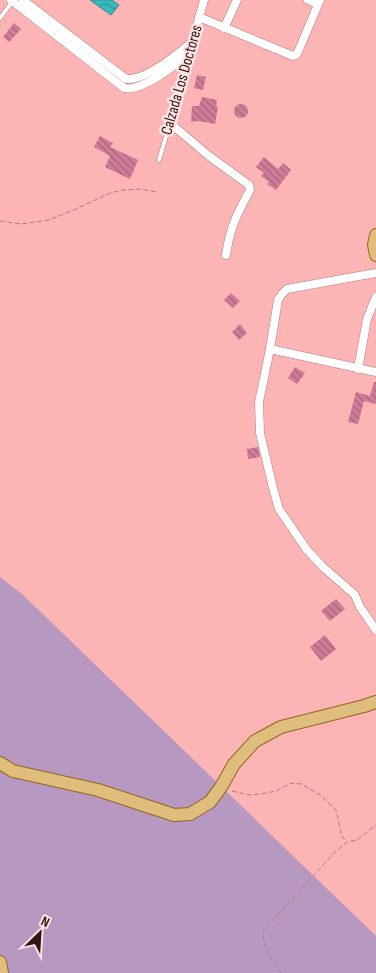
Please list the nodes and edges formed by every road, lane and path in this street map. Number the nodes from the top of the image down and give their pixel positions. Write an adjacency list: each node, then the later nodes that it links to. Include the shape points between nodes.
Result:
1 (12, 0): 8 (lane); 12 (street, via 124,88)
2 (23, 0): 12 (street, via 126,79)
3 (204, 0): 7 (street, Calzada Los Doctores)
4 (237, 0): 9 (street)
5 (308, 0): 6 (street)
6 (319, 2): 9 (street, via 298,52 293,56)
7 (199, 17): 9 (street); 10 (street, Calzada Los Doctores)
8 (0, 18)
9 (224, 28)
10 (192, 42): 11 (street, Calzada Los Doctores); 12 (street)
11 (189, 54): 12 (street, via 172,68); 13 (street, Calzada Los Doctores)
12 (146, 79)
13 (170, 123): 14 (lane, Calzada Los Doctores); 18 (street, via 250,185 228,238)
14 (159, 160)
15 (156, 192): 16 (path, via 140,189 110,193 49,220 21,224)
16 (0, 221)
17 (376, 235): 19 (main road)
18 (226, 255)
19 (376, 255)
20 (376, 272): 22 (street, via 287,289 278,300)
21 (376, 297): 23 (street, via 367,319)
22 (270, 349): 23 (street); 25 (street, via 259,402 260,433 279,508 307,550 355,595)
23 (358, 369): 24 (street)
24 (376, 372)
25 (376, 630)
26 (376, 702): 28 (main road, via 280,727 254,741 234,764)
27 (0, 763): 28 (main road, via 13,771 98,790 174,815 190,814 210,802)
28 (222, 787): 30 (path, via 255,795 276,791 291,783 302,784 336,810 342,836)
29 (376, 825): 30 (path, via 357,840)
30 (347, 842): 33 (path, via 263,931 266,948)
31 (0, 962): 32 (main road)
32 (2, 973)
33 (281, 973)

